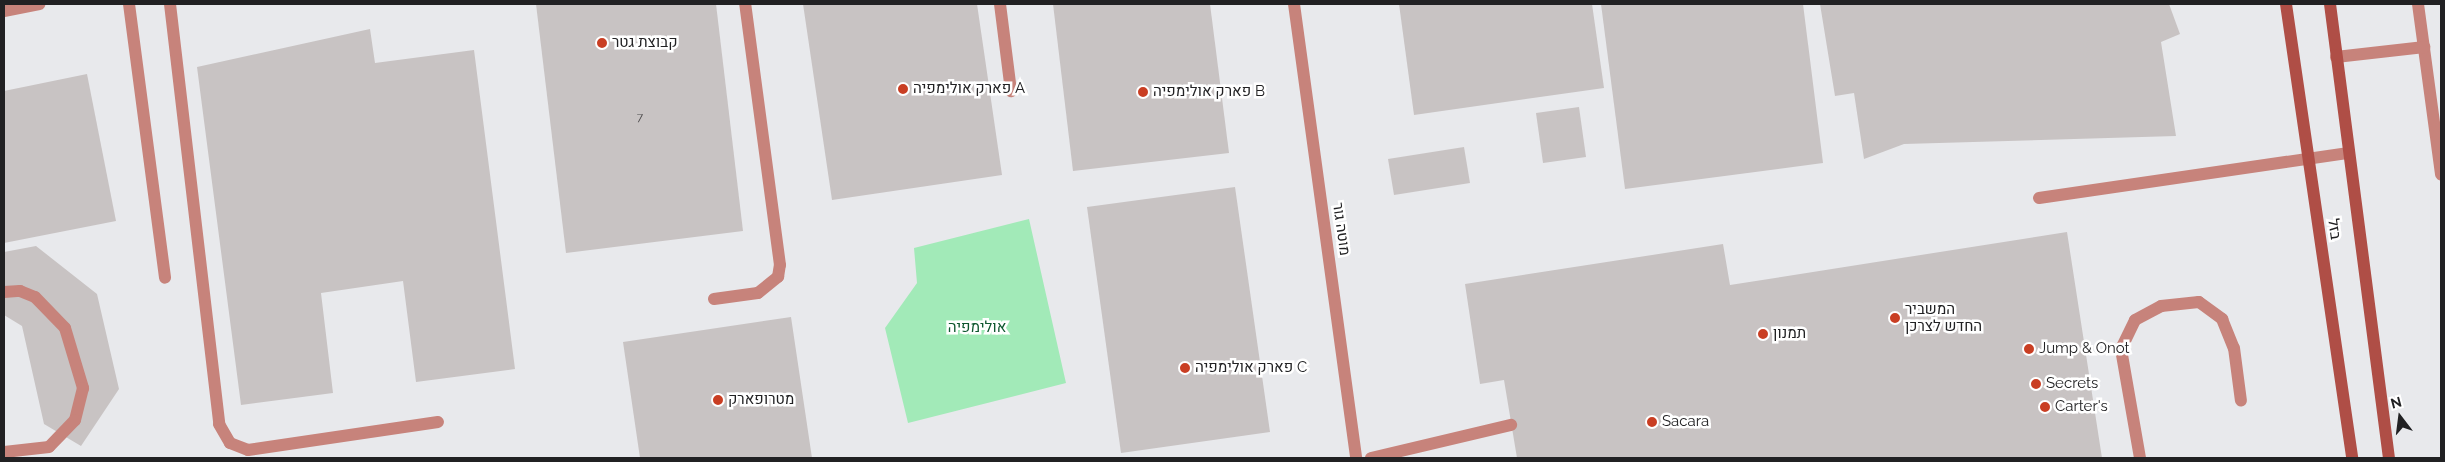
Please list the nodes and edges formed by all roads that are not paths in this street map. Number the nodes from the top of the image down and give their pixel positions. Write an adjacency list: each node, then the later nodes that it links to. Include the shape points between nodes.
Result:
1 (39, 4): 10 (street)
2 (129, 4): 18 (street)
3 (170, 4): 22 (street, via 219,424 230,443 248,450)
4 (745, 4): 20 (street, via 780,265 778,277 758,294)
5 (1000, 4): 13 (street)
6 (1294, 4): 25 (street, מוטה גור)
7 (2286, 4): 15 (street, בזל)
8 (2330, 4): 12 (street, בזל)
9 (2418, 4): 11 (street)
10 (4, 11)
11 (2424, 47): 12 (street); 16 (street)
12 (2336, 57): 14 (street, בזל)
13 (1011, 91)
14 (2349, 153): 15 (street); 29 (street, בזל)
15 (2308, 159): 17 (street); 28 (street, בזל)
16 (2441, 174)
17 (2039, 198)
18 (166, 278)
19 (4, 292): 24 (street, via 20,291 35,297 65,328 83,388 75,420 49,446)
20 (714, 299)
21 (2241, 401): 27 (street, via 2234,348 2222,319 2199,302 2161,306 2135,320 2121,349)
22 (438, 422)
23 (1511, 425): 26 (street)
24 (4, 452)
25 (1356, 458)
26 (1371, 458)
27 (2140, 458)
28 (2352, 458)
29 (2389, 458)

